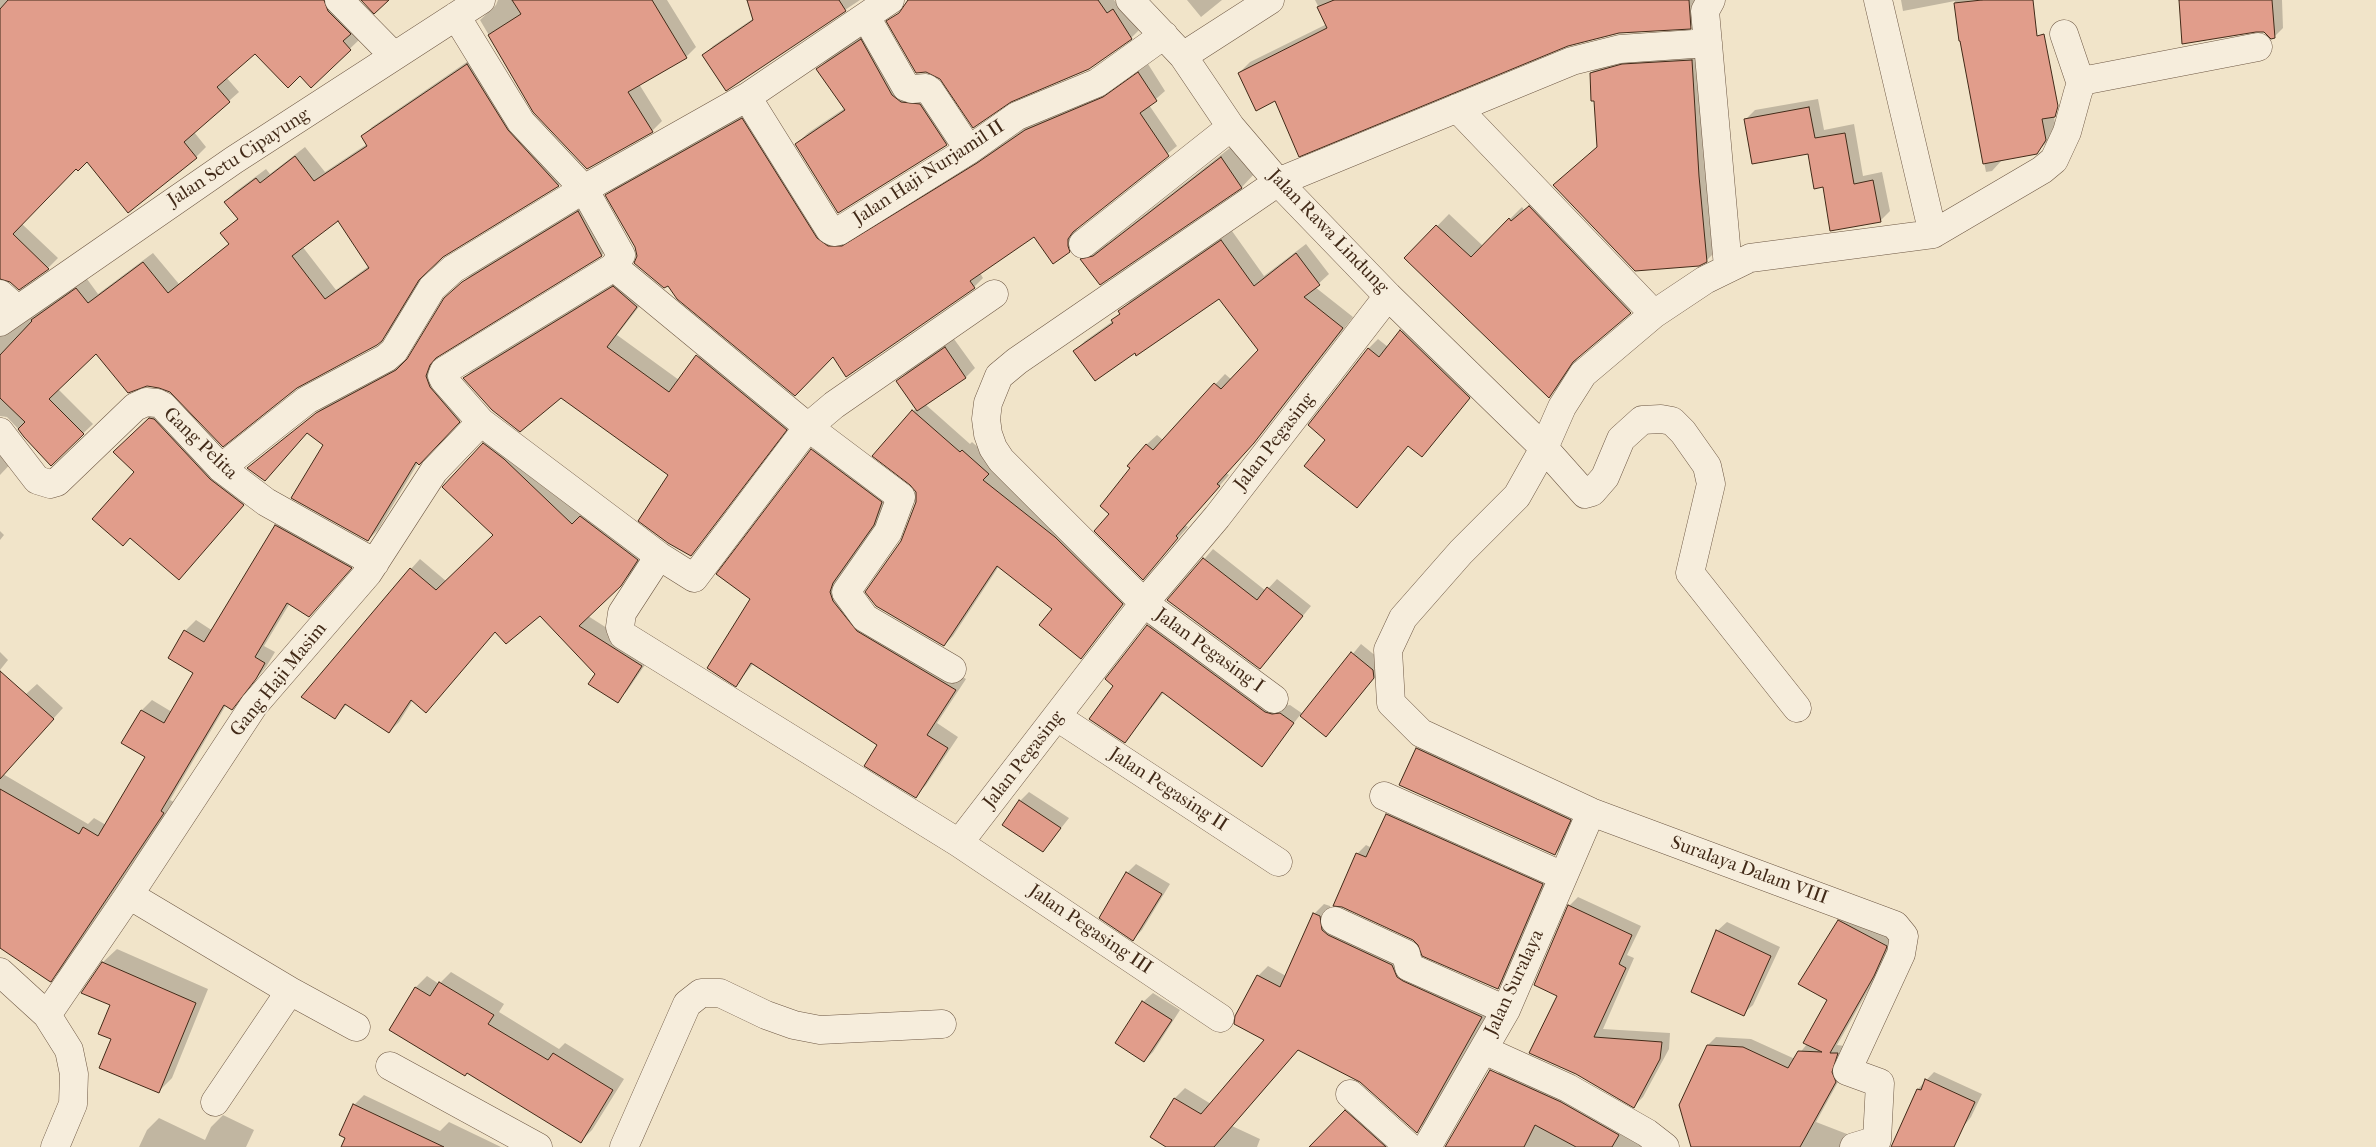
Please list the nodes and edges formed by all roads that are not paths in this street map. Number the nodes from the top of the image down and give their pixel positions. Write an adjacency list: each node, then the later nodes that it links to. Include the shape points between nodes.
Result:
1 (339, 0): 14 (street)
2 (481, 0): 8 (street, Jalan Setu Cipayung)
3 (890, 0): 9 (street)
4 (1130, 0): 11 (street, Jalan Rawa Lindung)
5 (1270, 0): 15 (street)
6 (1711, 0): 12 (street, via 1705,11)
7 (1878, 0): 23 (street)
8 (456, 16): 14 (street, Jalan Setu Cipayung); 22 (street, via 521,122)
9 (866, 17): 17 (street); 20 (street, via 906,87 930,91)
10 (2064, 34): 16 (street)
11 (1164, 35): 15 (street, Jalan Rawa Lindung); 20 (street, Jalan Haji Nurjamil II, via 1097,84 1017,116)
12 (1708, 43): 18 (street, Jalan Pegasing I, via 1620,49 1582,59); 25 (street)
13 (2258, 47): 16 (street, via 2087,80)
14 (394, 56): 29 (street, Jalan Setu Cipayung)
15 (1183, 56): 19 (street, Jalan Rawa Lindung)
16 (2081, 84): 23 (street, via 2067,132 2054,160)
17 (747, 97): 20 (street, Jalan Haji Nurjamil II, via 834,232); 22 (street)
18 (1457, 108): 21 (street, Jalan Pegasing I); 30 (street)
19 (1231, 127): 21 (street, Jalan Rawa Lindung); 24 (street)
20 (969, 150)
21 (1278, 182): 28 (street, Jalan Rawa Lindung); 38 (street, Jalan Pegasing I, via 1017,361 999,376 990,396 986,419 988,434 1001,460)
22 (584, 188): 26 (street, via 621,255); 35 (street, via 442,277 394,352 307,400)
23 (1933, 234): 25 (street, Suralaya Dalam VIII, via 1750,258)
24 (1083, 244)
25 (1728, 267): 30 (street, Suralaya Dalam VIII)
26 (614, 268): 31 (street, via 444,371 444,380); 32 (street)
27 (994, 294): 32 (street, via 834,405)
28 (1388, 296): 34 (street, Jalan Rawa Lindung); 38 (street, Jalan Pegasing, via 1217,518)
29 (6, 308)
30 (1654, 314): 34 (street, Suralaya Dalam VIII, via 1583,374 1562,407)
31 (475, 415): 36 (street); 37 (street, Gang Haji Masim, via 434,471)
32 (808, 427): 36 (street, via 694,578); 39 (street, via 901,498 888,532 846,592 865,618)
33 (0, 432): 35 (street, Gang Pelita, via 37,480 50,484 57,482 135,407 146,402 157,403)
34 (1544, 448): 41 (street, Jalan Rawa Lindung, via 1585,494 1592,492 1605,478 1621,438 1642,420 1672,421 1683,432 1707,466 1711,484 1690,573); 44 (street, Suralaya Dalam VIII, via 1517,496 1461,552 1403,618 1388,650 1391,703 1420,733)
35 (221, 468): 37 (street, Gang Pelita, via 266,502)
36 (659, 556): 45 (street, via 622,612 620,627 624,635)
37 (375, 563): 48 (street, Gang Haji Masim, via 254,705)
38 (1144, 604): 40 (street, Jalan Pegasing I); 42 (street, Jalan Pegasing)
39 (952, 669)
40 (1274, 699)
41 (1797, 708)
42 (1057, 717): 45 (street, Jalan Pegasing); 46 (street, Jalan Pegasing II)
43 (1384, 796): 47 (street)
44 (1591, 812): 47 (street, Jalan Suralaya); 67 (street, Suralaya Dalam VIII, via 1895,926 1904,936 1901,954 1847,1071 1880,1083 1877,1140)
45 (959, 843): 54 (street, Jalan Pegasing III)
46 (1278, 862)
47 (1563, 876): 52 (street, Jalan Suralaya)
48 (129, 895): 51 (street); 53 (street, Gang Haji Masim)
49 (1335, 921): 52 (street, via 1406,954 1409,967)
50 (0, 972): 53 (street)
51 (290, 991): 56 (street); 60 (street)
52 (1506, 1010): 57 (street, Jalan Suralaya)
53 (47, 1015): 61 (street, via 68,1050 74,1074 73,1104)
54 (1220, 1018)
55 (942, 1024): 63 (street, via 820,1030 775,1018 720,993 701,992 687,1004)
56 (356, 1027)
57 (1484, 1050): 65 (street, Jalan Suralaya); 66 (street, via 1568,1088 1647,1133)
58 (390, 1066): 62 (street)
59 (1350, 1094): 64 (street)
60 (215, 1102)
61 (55, 1147)
62 (538, 1147)
63 (624, 1147)
64 (1409, 1147)
65 (1427, 1147)
66 (1665, 1147)
67 (1854, 1147)

